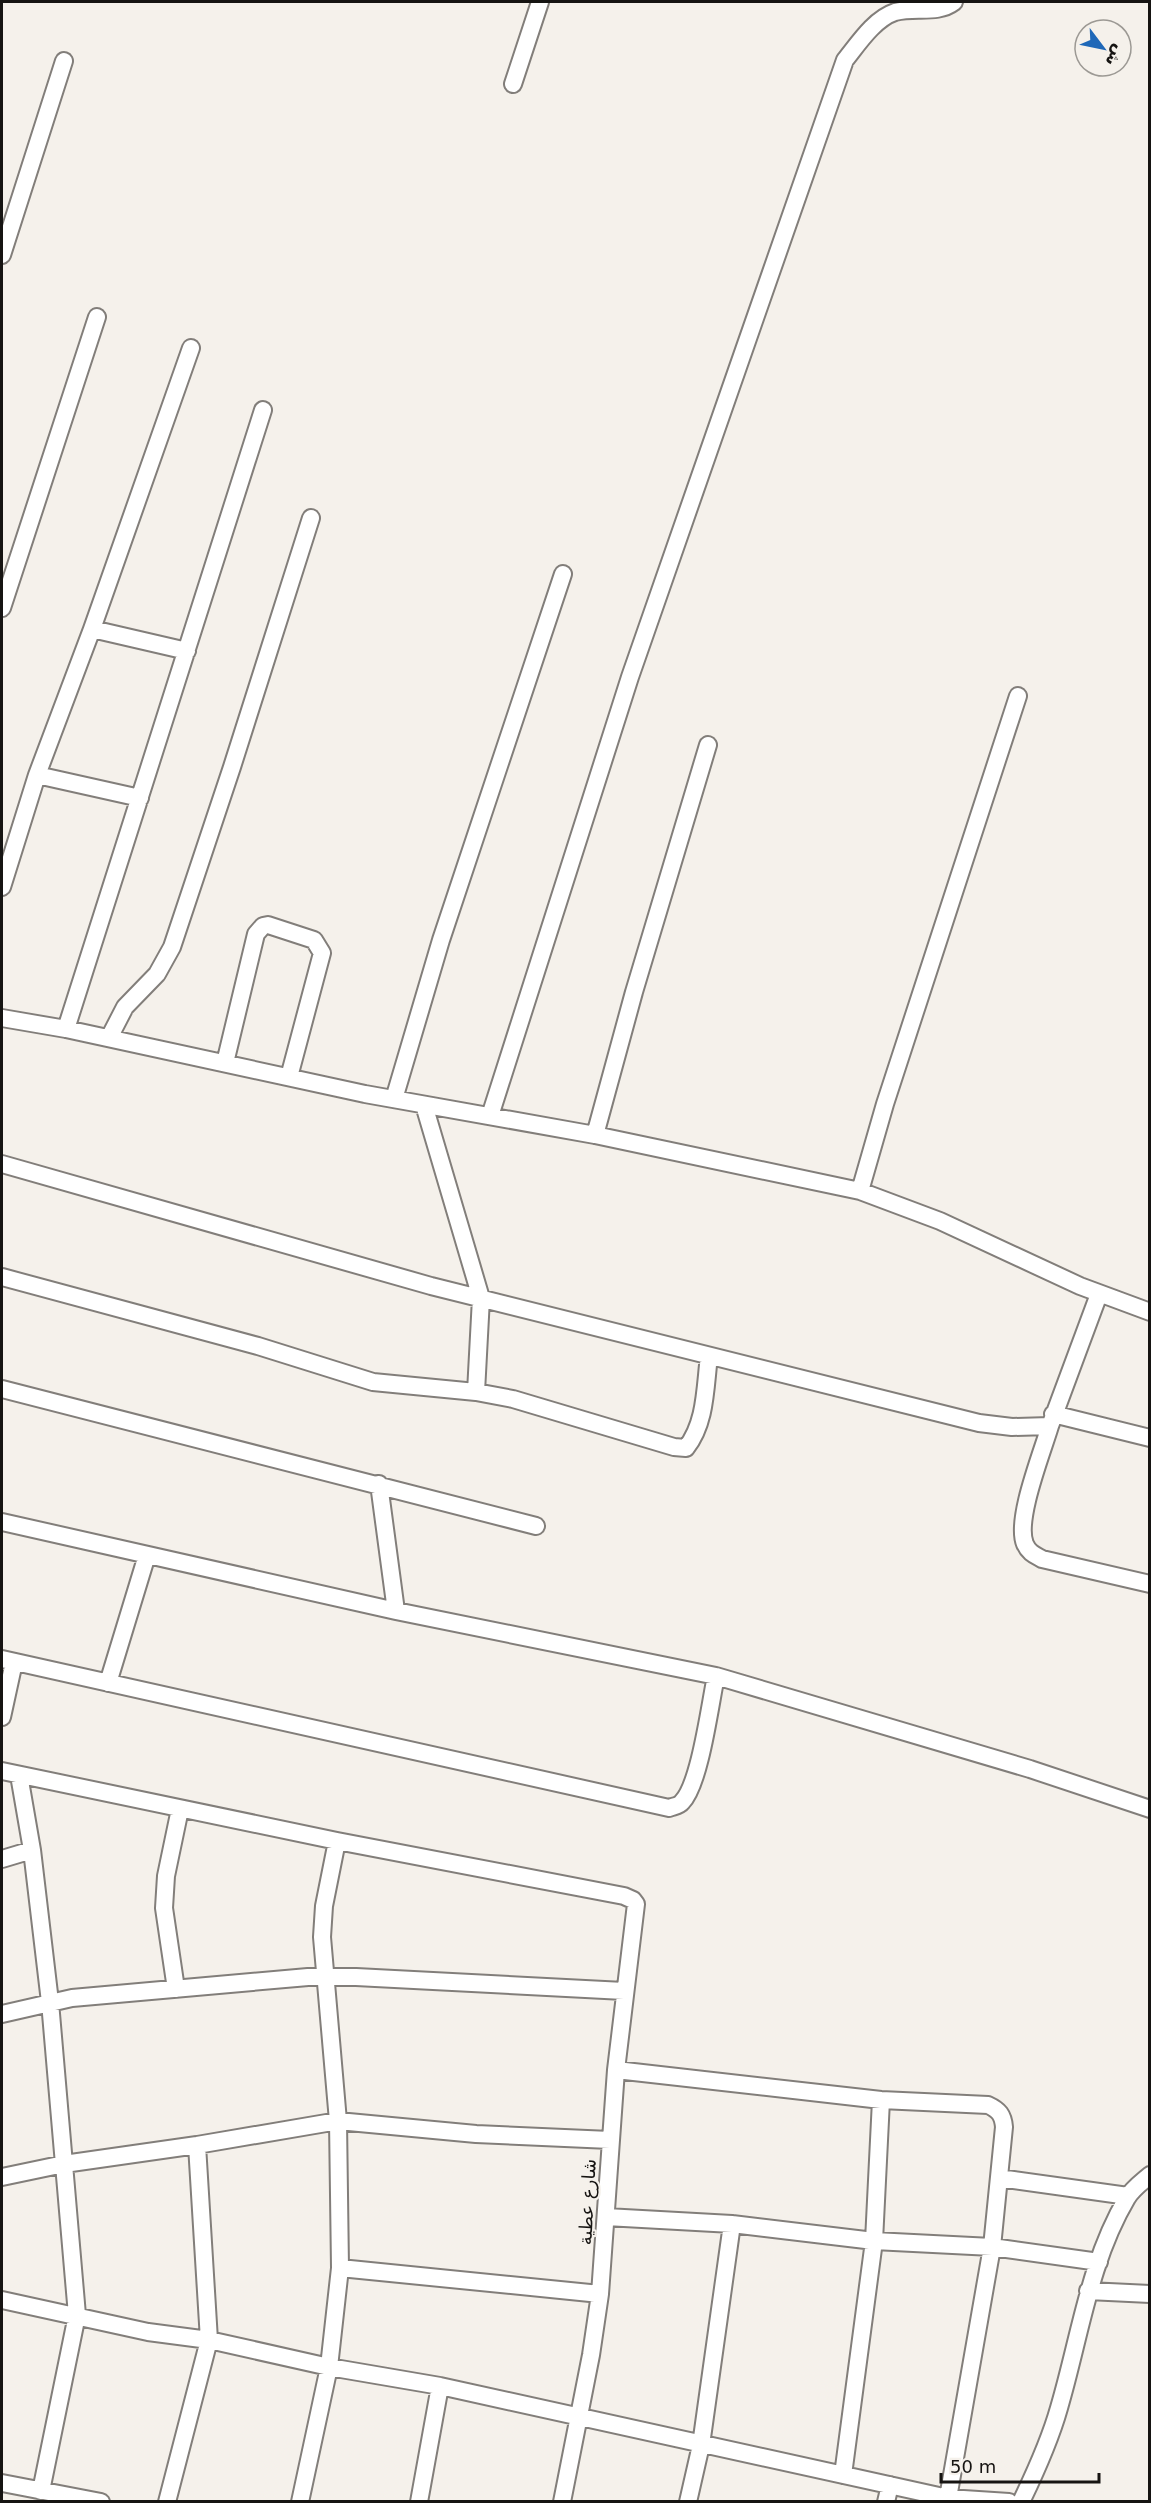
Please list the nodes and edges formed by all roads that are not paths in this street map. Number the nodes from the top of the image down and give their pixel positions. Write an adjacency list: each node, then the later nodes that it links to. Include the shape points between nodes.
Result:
1 (540, 2): 4 (street)
2 (954, 2): 26 (street, via 935,10 896,11 871,29 845,60 630,677)
3 (64, 61): 5 (street)
4 (513, 84)
5 (2, 255)
6 (97, 317): 11 (street)
7 (190, 348): 12 (street)
8 (263, 410): 13 (street)
9 (311, 518): 21 (street, via 169,954 157,975 125,1007)
10 (563, 574): 24 (street, via 441,940)
11 (2, 608)
12 (92, 629): 13 (street); 16 (street)
13 (187, 651): 17 (street)
14 (1018, 696): 29 (street)
15 (708, 745): 27 (street)
16 (37, 775): 17 (street); 18 (street)
17 (140, 798): 20 (street)
18 (2, 887)
19 (2, 1018): 20 (street)
20 (66, 1029): 21 (street)
21 (109, 1038): 22 (street)
22 (225, 1063): 23 (street); 23 (street, via 256,934 268,925 314,940 322,953)
23 (290, 1077): 24 (street)
24 (394, 1099): 25 (street)
25 (424, 1105): 26 (street); 32 (street)
26 (490, 1116): 27 (street)
27 (595, 1135): 29 (street)
28 (2, 1164): 32 (street)
29 (860, 1191): 31 (street, via 940,1221)
30 (2, 1277): 36 (street, via 258,1346 374,1382)
31 (1099, 1294): 33 (street); 37 (street)
32 (481, 1298): 34 (street); 36 (street)
33 (1149, 1312)
34 (709, 1356): 36 (street, via 701,1420 686,1448); 37 (street, via 980,1423 1012,1427)
35 (2, 1389): 39 (street)
36 (476, 1392)
37 (1052, 1420): 38 (street); 43 (street, via 1025,1508 1025,1544 1031,1554 1042,1559)
38 (1149, 1438)
39 (379, 1484): 41 (street); 44 (street)
40 (2, 1522): 42 (street)
41 (536, 1526)
42 (147, 1555): 44 (street); 47 (street)
43 (1149, 1584)
44 (396, 1611): 46 (street)
45 (8, 1660): 47 (street); 48 (street)
46 (716, 1676): 47 (street, via 696,1770 684,1800 669,1808); 52 (street, via 1030,1769)
47 (108, 1683)
48 (2, 1717)
49 (2, 1771): 50 (street)
50 (19, 1775): 51 (street); 54 (street)
51 (180, 1809): 53 (street); 57 (street, via 166,1875 164,1908)
52 (1149, 1809)
53 (337, 1841): 56 (street, via 324,1906); 58 (street, شارع عطية, via 629,1897 637,1910)
54 (32, 1850): 55 (street); 59 (street)
55 (2, 1859)
56 (325, 1978): 57 (street); 58 (street); 63 (street)
57 (176, 1989): 59 (street)
58 (624, 1990): 61 (street, شارع عطية)
59 (50, 2002): 60 (street); 66 (street)
60 (2, 2014)
61 (616, 2070): 62 (street); 64 (street, شارع عطية)
62 (881, 2100): 69 (street, via 988,2105 997,2109 1004,2127); 73 (street)
63 (338, 2121): 64 (street, via 476,2134); 65 (street); 76 (street)
64 (610, 2140): 71 (street, شارع عطية)
65 (197, 2145): 66 (street); 82 (street)
66 (64, 2164): 68 (street); 81 (street)
67 (1149, 2175): 70 (street)
68 (2, 2177)
69 (999, 2178): 70 (street); 74 (street)
70 (1128, 2196): 75 (street)
71 (606, 2217): 72 (street); 78 (street, شارع عطية)
72 (732, 2224): 73 (street); 86 (street)
73 (874, 2241): 74 (street); 87 (street)
74 (992, 2247): 75 (street); 91 (street)
75 (1099, 2262): 77 (street)
76 (340, 2268): 78 (street); 83 (street)
77 (1088, 2291): 79 (street); 99 (street, via 1059,2408)
78 (600, 2294): 85 (street, شارع عطية)
79 (1149, 2294)
80 (2, 2300): 81 (street)
81 (77, 2315): 82 (street, via 148,2332); 89 (street)
82 (209, 2340): 83 (street); 93 (street)
83 (328, 2367): 84 (street); 94 (street)
84 (440, 2386): 85 (street); 95 (street)
85 (578, 2416): 86 (street); 96 (street, شارع عطية)
86 (701, 2445): 87 (street); 97 (street)
87 (843, 2475): 90 (street)
88 (2, 2483): 89 (street)
89 (41, 2491): 92 (street)
90 (888, 2493): 91 (street)
91 (948, 2498): 98 (street)
92 (101, 2502)
93 (167, 2502)
94 (300, 2502)
95 (419, 2502)
96 (562, 2502)
97 (688, 2502)
98 (1010, 2502)
99 (1021, 2502)

